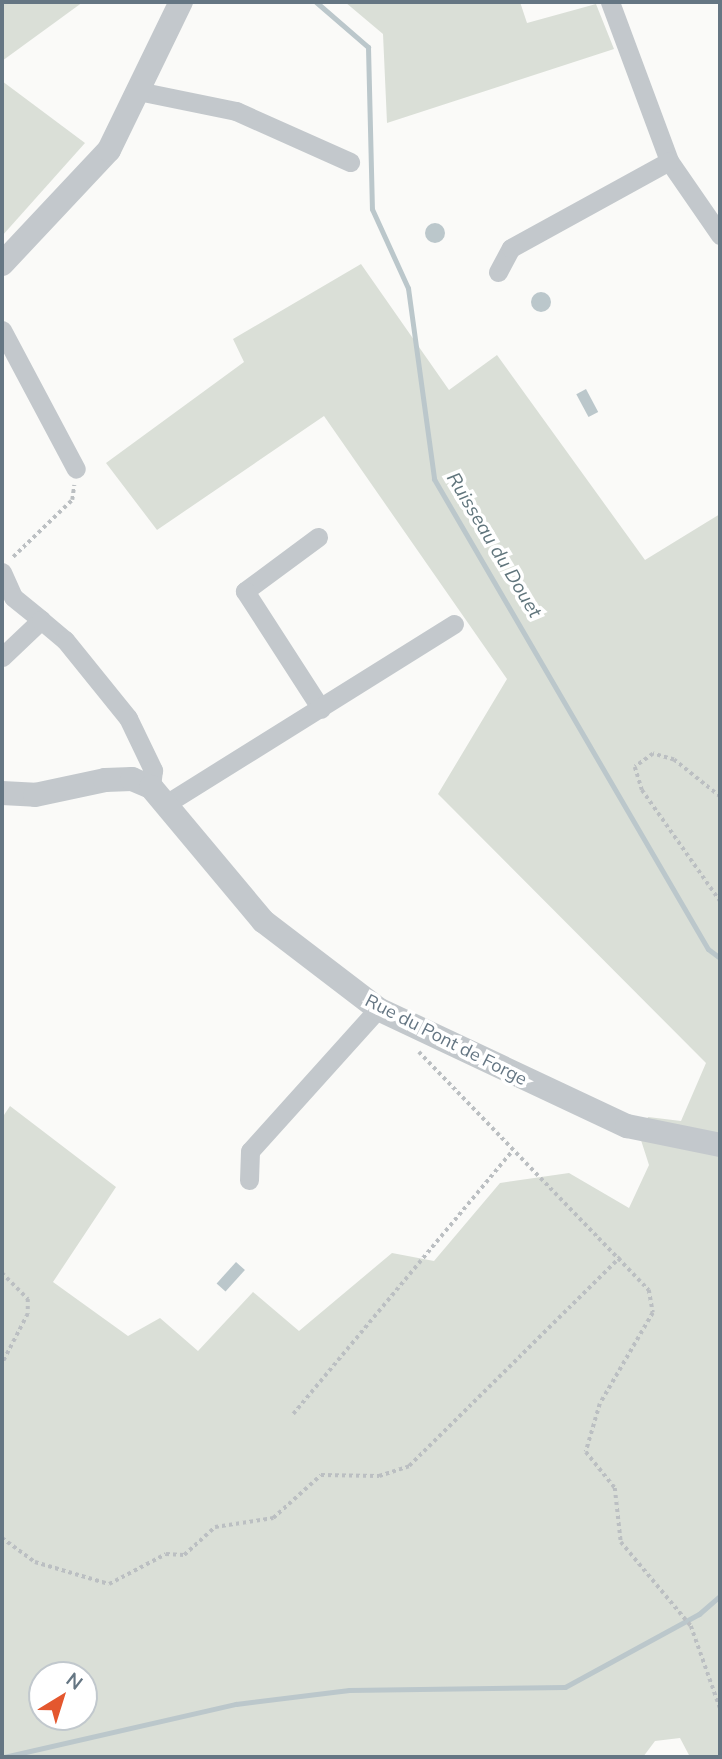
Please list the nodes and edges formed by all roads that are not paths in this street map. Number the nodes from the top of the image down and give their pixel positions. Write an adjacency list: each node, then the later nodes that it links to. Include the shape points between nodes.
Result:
1 (181, 2): 3 (street)
2 (610, 2): 4 (street)
3 (138, 91): 5 (street, via 236,111); 7 (street, via 109,150)
4 (669, 161): 6 (street); 8 (street, via 511,248)
5 (350, 162)
6 (720, 234)
7 (2, 264)
8 (498, 272)
9 (2, 330): 10 (street)
10 (76, 469)
11 (318, 537): 16 (street, via 245,591)
12 (2, 570): 13 (street, via 13,597)
13 (41, 620): 15 (street); 18 (street, via 128,718)
14 (454, 624): 16 (street)
15 (2, 657)
16 (321, 709): 18 (street)
17 (2, 793): 18 (street, via 35,795 132,779)
18 (160, 794): 19 (street, Rue du Pont de Forge, via 263,921)
19 (378, 1009): 20 (street, Rue du Pont de Forge, via 627,1126); 21 (street, via 250,1151)
20 (720, 1145)
21 (249, 1180)

